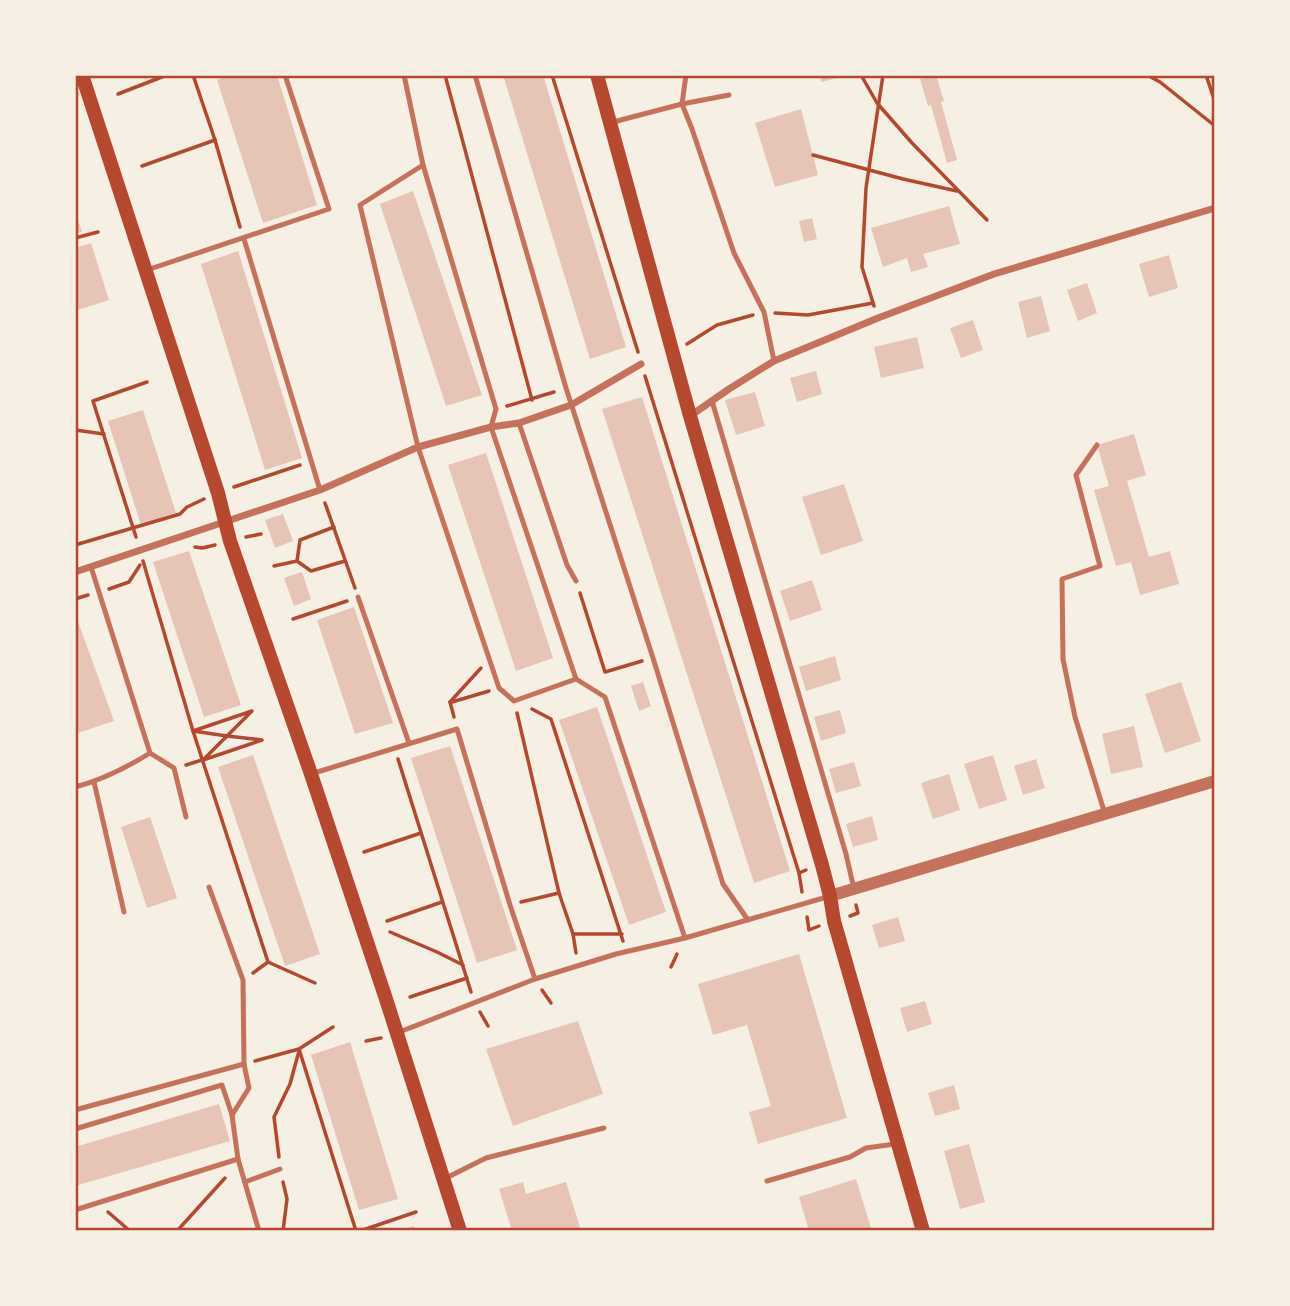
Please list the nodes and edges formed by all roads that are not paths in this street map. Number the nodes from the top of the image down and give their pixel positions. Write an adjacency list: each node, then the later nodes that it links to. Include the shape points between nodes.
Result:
1 (82, 75): 13 (main road)
2 (285, 75): 12 (lane, via 329,209)
3 (404, 75): 10 (lane)
4 (475, 75): 17 (lane)
5 (597, 75): 9 (main road)
6 (686, 75): 8 (lane)
7 (729, 95): 8 (lane)
8 (681, 104): 9 (lane); 14 (lane, via 734,253 764,312)
9 (610, 123): 18 (main road)
10 (422, 165): 20 (lane, via 496,409); 22 (lane, via 359,205)
11 (1215, 208): 14 (street, via 994,274)
12 (244, 239): 13 (lane); 23 (lane)
13 (144, 271): 24 (main road)
14 (774, 361): 16 (street)
15 (642, 364): 17 (street)
16 (712, 401): 18 (street); 39 (lane)
17 (571, 405): 19 (street); 42 (lane, via 723,884)
18 (690, 416): 40 (main road)
19 (520, 423): 20 (street); 27 (lane)
20 (491, 426): 22 (street); 29 (lane)
21 (1097, 444): 36 (lane, via 1076,475 1100,566 1062,579 1062,624 1063,659 1075,717)
22 (418, 447): 23 (street); 29 (lane, via 499,688 514,701)
23 (320, 490): 24 (street)
24 (224, 522): 25 (street); 32 (main road)
25 (91, 567): 26 (street); 31 (lane)
26 (75, 572)
27 (576, 581)
28 (358, 597): 30 (lane)
29 (576, 679): 43 (lane, via 604,697)
30 (409, 743): 32 (lane); 44 (lane, via 457,729)
31 (150, 753): 34 (lane); 37 (lane, via 174,768)
32 (311, 774): 45 (main road)
33 (1215, 780): 36 (street)
34 (94, 782): 35 (lane); 41 (lane)
35 (75, 788)
36 (1105, 814): 39 (street)
37 (186, 817)
38 (209, 887): 46 (lane, via 243,980)
39 (854, 889): 40 (street)
40 (830, 896): 42 (lane); 51 (main road)
41 (124, 912)
42 (748, 920): 43 (lane)
43 (685, 938): 44 (lane)
44 (535, 979): 45 (lane)
45 (397, 1033): 54 (main road)
46 (244, 1065): 47 (lane); 48 (lane, via 249,1088)
47 (75, 1110)
48 (232, 1115): 50 (lane, via 222,1085); 52 (lane)
49 (604, 1128): 54 (lane, via 486,1158)
50 (75, 1129)
51 (898, 1143): 55 (lane, via 866,1148); 60 (main road)
52 (238, 1159): 56 (lane); 57 (lane)
53 (281, 1169): 56 (lane)
54 (444, 1180): 59 (main road)
55 (767, 1181)
56 (245, 1182): 58 (lane)
57 (75, 1210)
58 (259, 1231)
59 (460, 1231)
60 (923, 1231)

